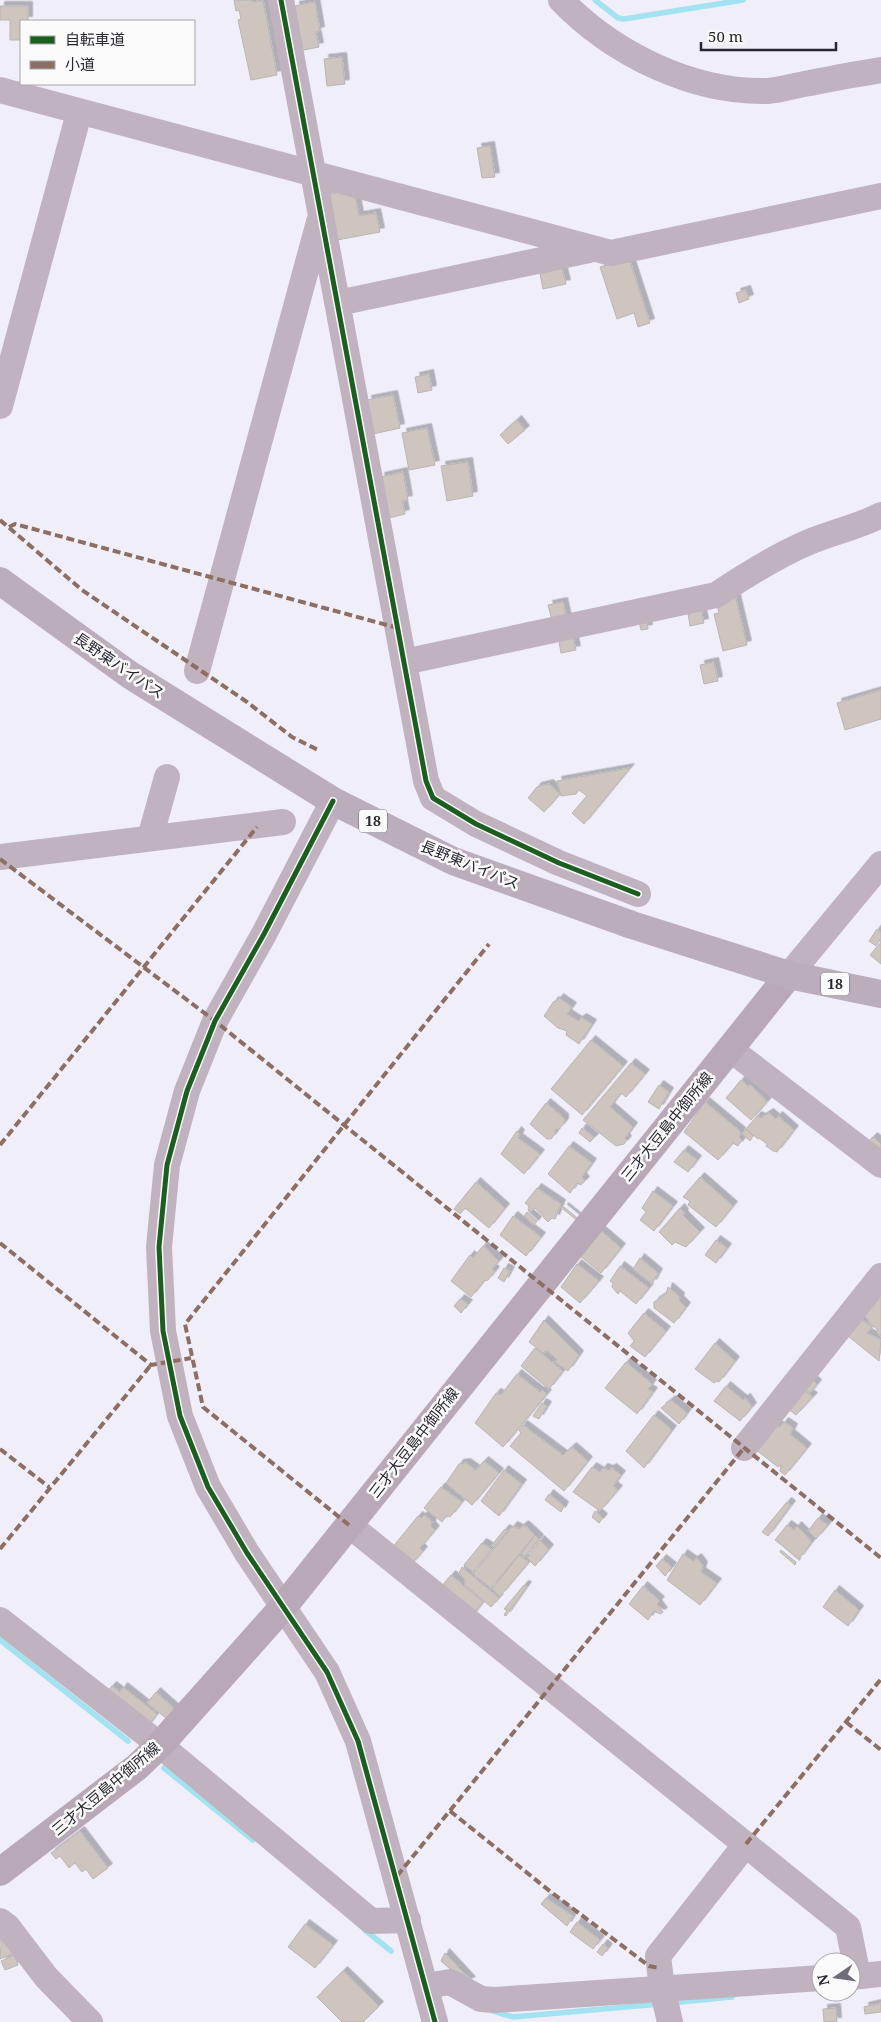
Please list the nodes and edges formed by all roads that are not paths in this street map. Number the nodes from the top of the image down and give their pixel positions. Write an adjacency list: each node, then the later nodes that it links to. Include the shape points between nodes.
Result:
1 (281, 0): 6 (street)
2 (561, 0): 3 (street, via 629,53 677,77 715,86 769,91)
3 (881, 70)
4 (0, 90): 5 (street)
5 (79, 112): 6 (street); 11 (street)
6 (314, 175): 8 (street); 9 (street)
7 (881, 196): 9 (street, via 611,253)
8 (321, 214): 10 (street); 15 (street)
9 (595, 249): 10 (street)
10 (338, 303): 14 (street)
11 (0, 406)
12 (881, 515): 14 (street, via 810,542 758,567 716,595)
13 (0, 581): 17 (highway, 長野東バイパス / 18, via 130,675)
14 (404, 662): 22 (street, via 426,781 433,798 476,824 559,863)
15 (197, 671)
16 (167, 777): 19 (street)
17 (333, 801): 23 (highway, 長野東バイパス / 18, via 453,861 632,926); 30 (street, via 215,1021 187,1091 167,1165 159,1247 163,1331 180,1416 208,1486 247,1553)
18 (283, 822): 19 (street)
19 (150, 838): 20 (street)
20 (0, 857)
21 (881, 864): 23 (street)
22 (638, 894)
23 (789, 975): 24 (highway, 長野東バイパス / 18); 25 (main road, 三才大豆島中御所線)
24 (881, 994)
25 (730, 1049): 26 (street); 29 (main road, 三才大豆島中御所線)
26 (881, 1165)
27 (881, 1276): 28 (street)
28 (744, 1448)
29 (349, 1525): 30 (main road, 三才大豆島中御所線); 33 (street)
30 (284, 1606): 32 (main road, 三才大豆島中御所線); 35 (street, via 327,1672 358,1742)
31 (0, 1620): 32 (street)
32 (150, 1755): 34 (main road, 三才大豆島中御所線); 35 (street, via 371,1921)
33 (746, 1844): 37 (street, via 848,1927); 40 (street, via 658,1956)
34 (0, 1872)
35 (408, 1920): 39 (street)
36 (0, 1921): 41 (street, via 46,1977)
37 (863, 1976)
38 (811, 1980): 40 (street)
39 (426, 1986): 40 (street, via 450,1982 481,1999); 42 (street)
40 (666, 2007)
41 (90, 2022)
42 (435, 2022)

